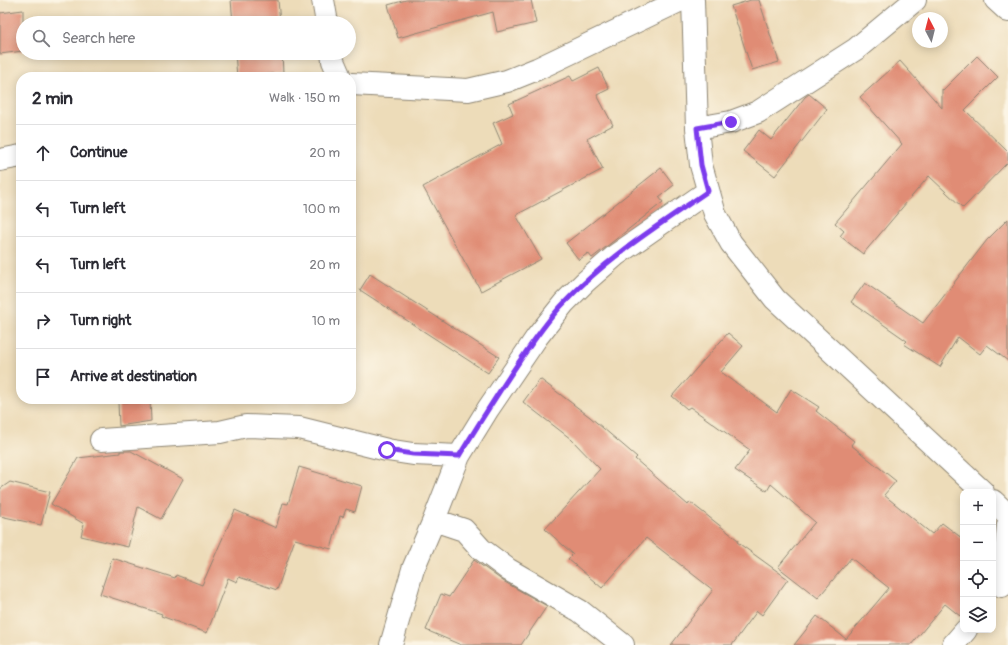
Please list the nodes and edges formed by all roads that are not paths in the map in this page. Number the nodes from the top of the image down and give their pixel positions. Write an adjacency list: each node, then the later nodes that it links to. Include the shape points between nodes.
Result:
1 (323, 0): 7 (street)
2 (681, 0): 10 (street, via 507,81 468,90)
3 (693, 0): 11 (street)
4 (915, 0): 11 (street, via 856,48 758,112 731,122)
5 (996, 0): 6 (street)
6 (1008, 11)
7 (326, 16)
8 (333, 60): 9 (street)
9 (338, 72)
10 (356, 84)
11 (697, 128): 14 (street, via 701,165)
12 (16, 157): 13 (street)
13 (0, 160)
14 (708, 191): 16 (street, via 616,255 564,303 537,337); 17 (street, via 715,214 731,244 775,299)
15 (101, 440): 16 (street, via 220,432 246,426 272,426 299,428 387,450)
16 (459, 456): 20 (street)
17 (980, 489)
18 (996, 504): 19 (street)
19 (1008, 515)
20 (434, 520): 24 (street, via 413,569); 25 (street, via 464,530 481,549 509,570 580,611)
21 (1008, 525): 22 (street)
22 (1001, 588)
23 (963, 633): 26 (street)
24 (391, 645)
25 (623, 645)
26 (953, 645)

